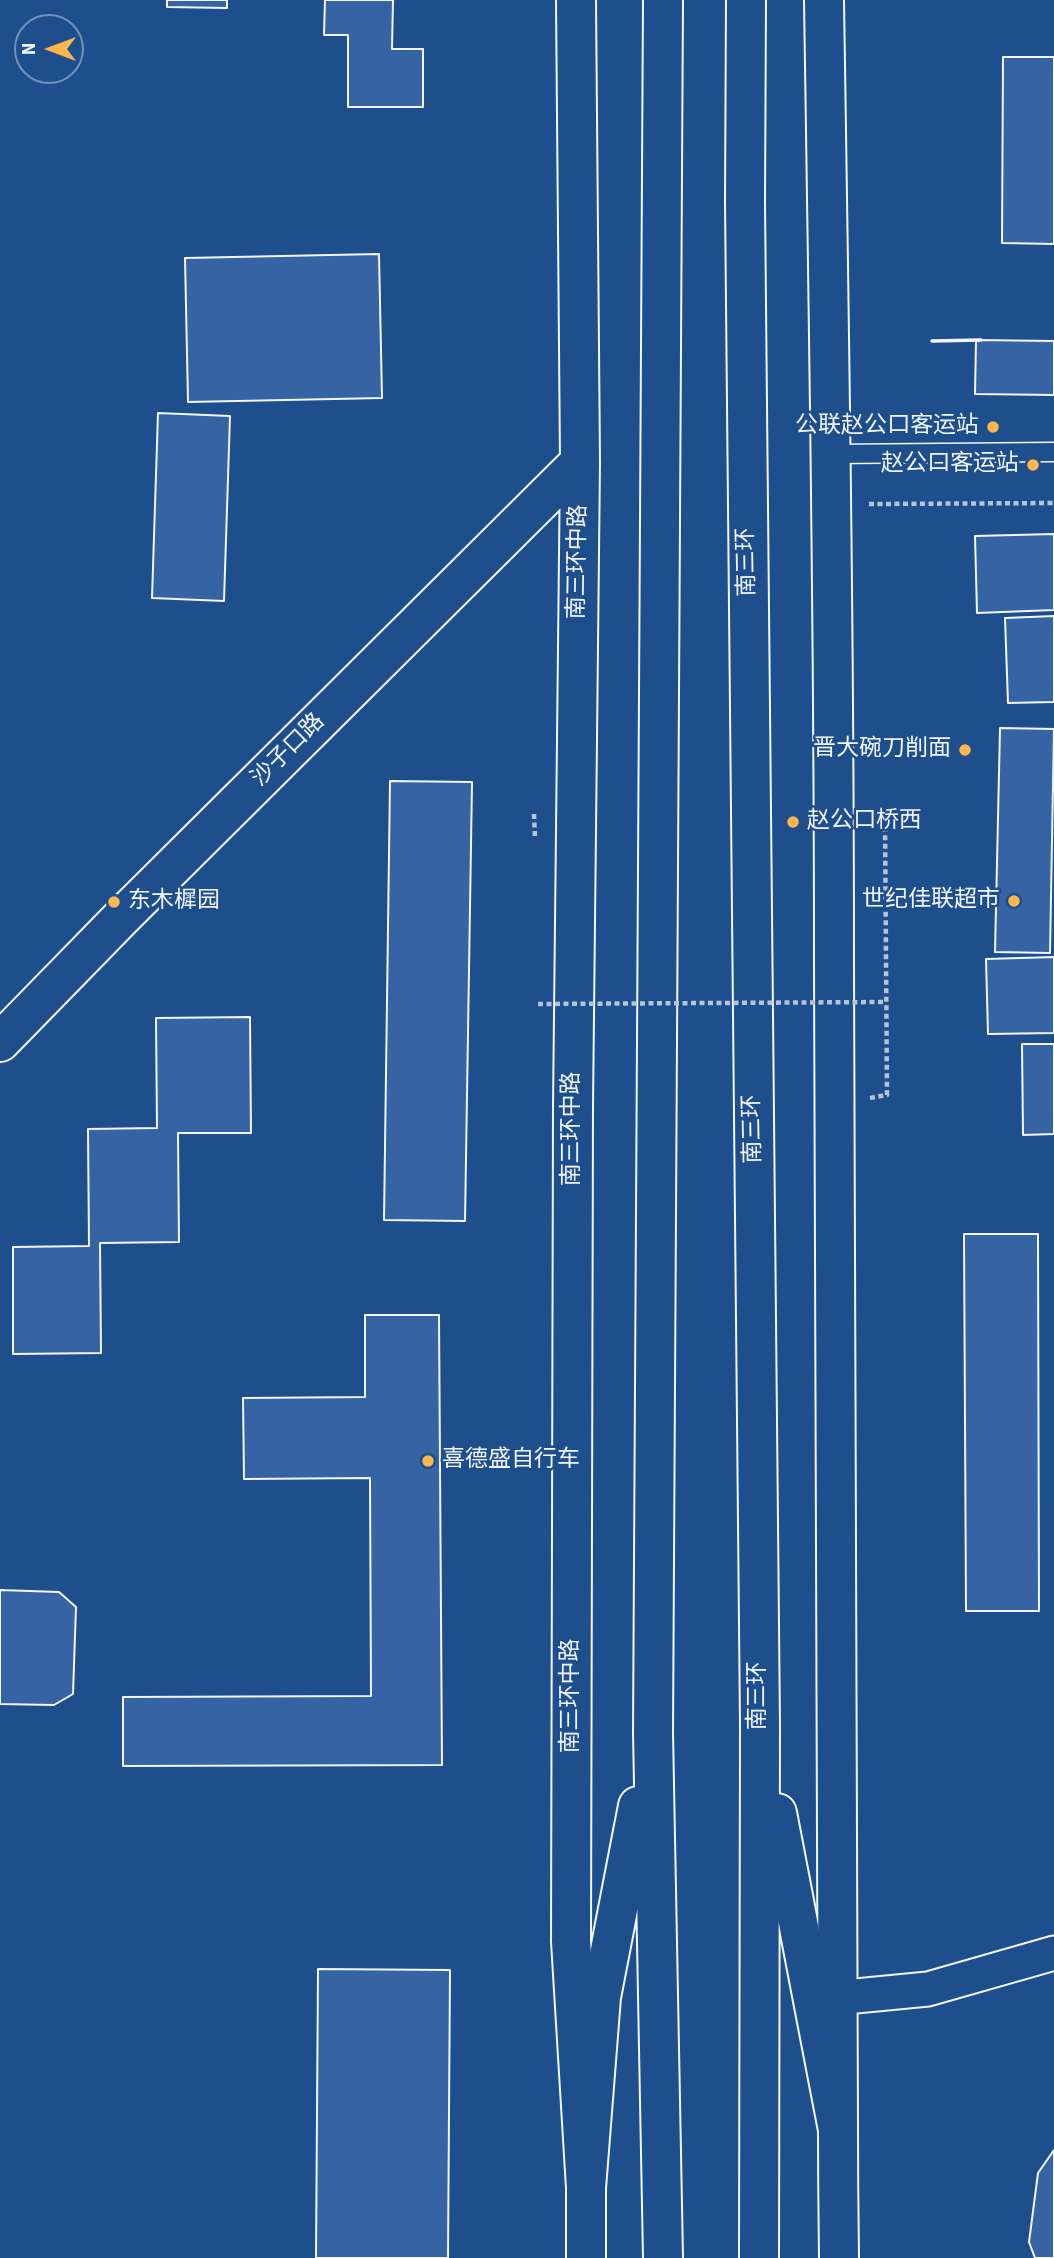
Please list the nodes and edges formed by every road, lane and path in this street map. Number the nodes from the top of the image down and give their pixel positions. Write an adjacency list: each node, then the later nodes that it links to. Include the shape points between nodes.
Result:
1 (576, 0): 11 (main road, 南三环中路)
2 (645, 0): 7 (main road)
3 (663, 0): 7 (main road)
4 (746, 0): 8 (main road, 南三环)
5 (767, 0): 8 (main road)
6 (824, 0): 10 (main road)
7 (663, 139): 20 (main road)
8 (745, 202): 19 (main road, 南三环)
9 (1054, 452): 10 (lane)
10 (831, 454): 13 (main road)
11 (580, 462): 17 (main road, 沙子口路); 24 (main road, 南三环中路, via 571,1941)
12 (1054, 503): 13 (path)
13 (831, 504): 22 (main road)
14 (885, 820): 15 (path)
15 (886, 1002): 16 (path, bridge); 18 (path)
16 (538, 1004)
17 (0, 1042)
18 (887, 1096)
19 (760, 1725): 23 (main road); 27 (main road, 南三环)
20 (653, 1732): 24 (main road, via 601,1997); 26 (main road)
21 (1054, 1953): 22 (street, via 928,1989)
22 (835, 1998): 23 (main road)
23 (838, 2130): 28 (main road)
24 (586, 2188): 25 (main road, 南三环中路)
25 (586, 2258)
26 (663, 2258)
27 (759, 2258)
28 (839, 2258)

